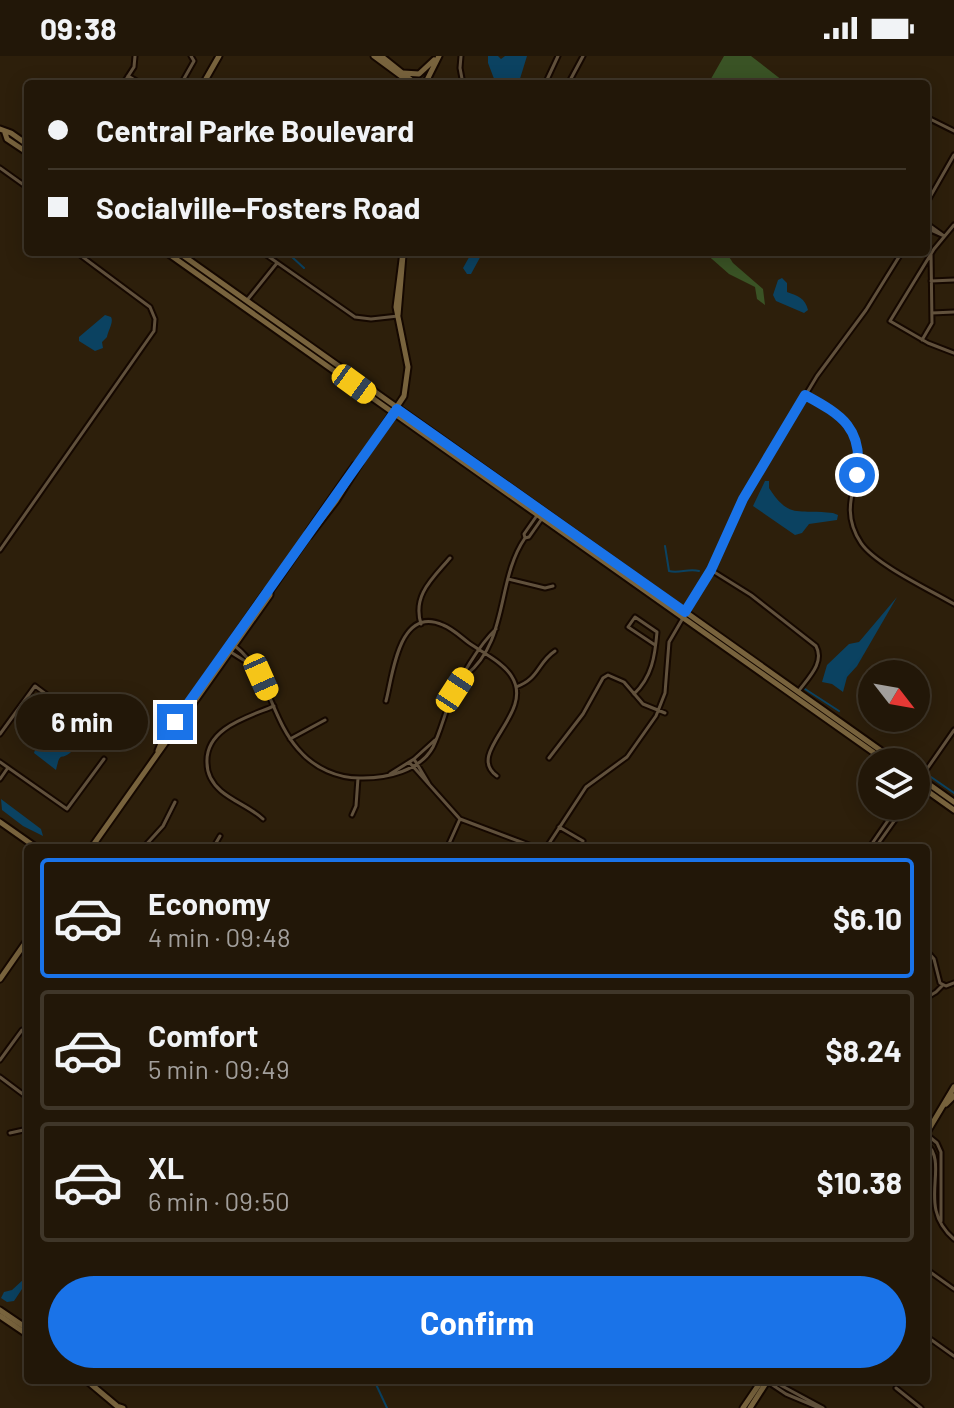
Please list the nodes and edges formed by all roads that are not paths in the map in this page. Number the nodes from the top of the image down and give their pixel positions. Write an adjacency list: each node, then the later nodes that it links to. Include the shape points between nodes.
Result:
1 (191, 56): 14 (street, via 194,61)
2 (219, 56): 15 (main road)
3 (374, 56): 16 (main road)
4 (381, 56): 10 (main road)
5 (461, 56): 19 (street)
6 (558, 56): 20 (street)
7 (583, 56): 21 (street)
8 (134, 57): 11 (street)
9 (436, 57): 10 (main road, via 419,74); 18 (main road)
10 (402, 73): 17 (main road)
11 (128, 76): 12 (street); 13 (street)
12 (126, 80)
13 (135, 80)
14 (183, 80)
15 (205, 80)
16 (413, 80)
17 (413, 80)
18 (422, 80)
19 (462, 80)
20 (547, 80)
21 (570, 80)
22 (930, 119): 24 (street)
23 (2, 131): 25 (main road); 26 (main road)
24 (954, 131)
25 (24, 142)
26 (24, 150)
27 (954, 155): 30 (street)
28 (0, 168): 29 (street)
29 (24, 185)
30 (930, 197)
31 (954, 225): 33 (street)
32 (930, 228): 33 (street)
33 (944, 236): 34 (street)
34 (931, 254): 44 (street)
35 (81, 256): 56 (street, via 150,307 154,331)
36 (172, 256): 54 (main road)
37 (184, 256): 46 (main road)
38 (267, 256): 42 (street)
39 (403, 256): 50 (main road)
40 (900, 256): 53 (street)
41 (930, 256): 51 (street, via 890,321)
42 (277, 263): 45 (street); 50 (street, via 355,317)
43 (954, 280): 44 (street)
44 (931, 281): 49 (street)
45 (259, 288): 46 (street); 47 (street)
46 (244, 300): 47 (main road)
47 (256, 309): 54 (main road)
48 (954, 312): 49 (street)
49 (932, 313): 51 (street)
50 (398, 316): 54 (main road, via 409,371)
51 (922, 340): 52 (street)
52 (954, 353)
53 (805, 395): 58 (street, via 743,499); 61 (street, via 842,418 856,439 859,463 851,513 862,544)
54 (395, 411): 55 (main road); 65 (main road)
55 (541, 514): 59 (street, via 524,534); 62 (main road)
56 (0, 550)
57 (450, 558): 63 (street, via 419,598)
58 (711, 570): 62 (street); 69 (street, via 818,648 818,664)
59 (508, 579): 60 (street); 67 (street, via 496,629)
60 (553, 586)
61 (954, 604)
62 (684, 615): 69 (main road); 73 (street, via 669,642); 80 (main road)
63 (421, 624): 67 (street, via 444,625); 71 (street, via 402,641)
64 (655, 645): 64 (street, via 657,632 635,617 628,627); 70 (street, via 651,673)
65 (230, 647): 72 (street, via 254,666); 106 (main road)
66 (555, 651): 68 (street, via 533,679)
67 (482, 652): 68 (street, via 509,672); 85 (street, via 452,697 435,740)
68 (516, 687): 88 (street, via 514,709 486,758)
69 (798, 692): 81 (main road)
70 (634, 694): 73 (street); 82 (street, via 617,678 606,676)
71 (386, 701)
72 (274, 706): 79 (street); 97 (street, via 223,730 207,758 216,787)
73 (659, 711): 75 (street); 102 (street, via 627,757 586,787)
74 (64, 712): 78 (street, via 35,686)
75 (665, 713)
76 (325, 720): 79 (street)
77 (954, 730): 86 (street)
78 (0, 734)
79 (290, 739): 89 (street, via 320,767)
80 (868, 748)
81 (877, 748)
82 (549, 758)
83 (104, 759): 87 (street, via 67,809)
84 (0, 762): 87 (street)
85 (413, 762): 89 (street, via 387,775); 98 (street)
86 (930, 763)
87 (8, 768): 90 (street)
88 (497, 776)
89 (358, 778): 96 (street)
90 (0, 779)
91 (930, 788): 94 (main road)
92 (930, 791): 95 (main road)
93 (175, 802): 107 (street)
94 (954, 802)
95 (954, 810)
96 (352, 815)
97 (263, 819)
98 (460, 819): 109 (street); 110 (street)
99 (888, 820): 112 (street)
100 (895, 820): 113 (street)
101 (0, 822): 105 (main road)
102 (559, 827): 104 (street); 111 (street)
103 (220, 836): 108 (street)
104 (583, 841)
105 (31, 844)
106 (94, 844)
107 (147, 844)
108 (215, 844)
109 (449, 844)
110 (526, 844)
111 (548, 844)
112 (872, 844)
113 (878, 844)
114 (24, 945): 116 (main road)
115 (930, 954): 118 (street)
116 (0, 979)
117 (954, 983): 118 (street)
118 (943, 985): 119 (street)
119 (930, 996)
120 (24, 1031): 121 (street)
121 (0, 1060)
122 (0, 1077): 124 (street)
123 (954, 1087): 126 (main road)
124 (24, 1095)
125 (954, 1096): 126 (main road)
126 (945, 1104): 127 (main road)
127 (930, 1128)
128 (24, 1130): 129 (street)
129 (10, 1133)
130 (930, 1137): 132 (street, via 941,1152)
131 (930, 1148): 132 (street, via 935,1154 934,1208)
132 (941, 1224): 133 (street)
133 (954, 1239)
134 (930, 1272): 135 (street)
135 (954, 1289)
136 (0, 1313): 137 (main road)
137 (24, 1329)
138 (930, 1339): 139 (street)
139 (954, 1356)
140 (91, 1384): 145 (main road)
141 (764, 1384): 146 (main road)
142 (765, 1384): 147 (main road)
143 (772, 1384): 148 (street)
144 (896, 1388): 149 (street)
145 (119, 1407)
146 (743, 1408)
147 (750, 1408)
148 (821, 1408)
149 (921, 1408)

